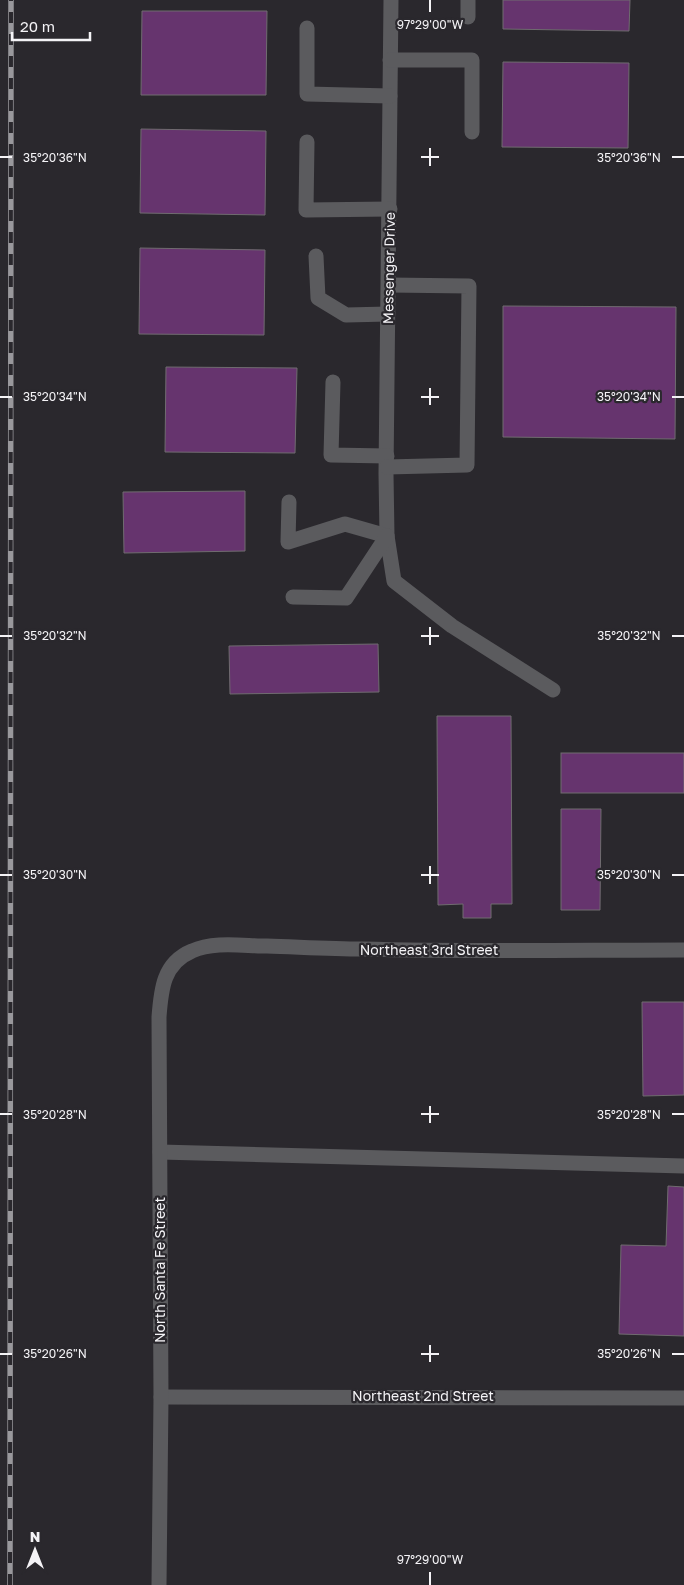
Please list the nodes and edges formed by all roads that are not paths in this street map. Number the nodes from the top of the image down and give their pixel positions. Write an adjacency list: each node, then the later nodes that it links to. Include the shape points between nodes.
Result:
1 (391, 0): 5 (street, Messenger Drive)
2 (468, 0): 3 (street)
3 (468, 16)
4 (307, 28): 6 (street, via 307,94)
5 (390, 60): 6 (street, Messenger Drive); 7 (street, via 472,60)
6 (390, 96): 9 (street, Messenger Drive)
7 (472, 132)
8 (307, 142): 9 (street, via 306,210)
9 (390, 210): 11 (street, Messenger Drive)
10 (316, 256): 12 (street, via 318,298 346,315)
11 (389, 285): 12 (street, Messenger Drive); 14 (street, via 469,286 468,455 467,465)
12 (388, 314): 14 (street, Messenger Drive)
13 (333, 382): 14 (street, via 331,455)
14 (387, 462): 16 (street, Messenger Drive)
15 (289, 502): 16 (street, via 288,542 345,524)
16 (387, 536): 17 (street, via 346,598); 18 (street, Messenger Drive, via 394,581 452,626)
17 (293, 597)
18 (553, 690)
19 (684, 950): 20 (street, Northeast 3rd Street, via 373,950 206,946)
20 (178, 959): 21 (street, North Santa Fe Street, via 169,969 162,987 159,1018)
21 (160, 1152): 22 (street); 23 (street, North Santa Fe Street)
22 (684, 1166)
23 (161, 1397): 24 (street, Northeast 2nd Street); 25 (street, North Santa Fe Street)
24 (684, 1398)
25 (159, 1585)

